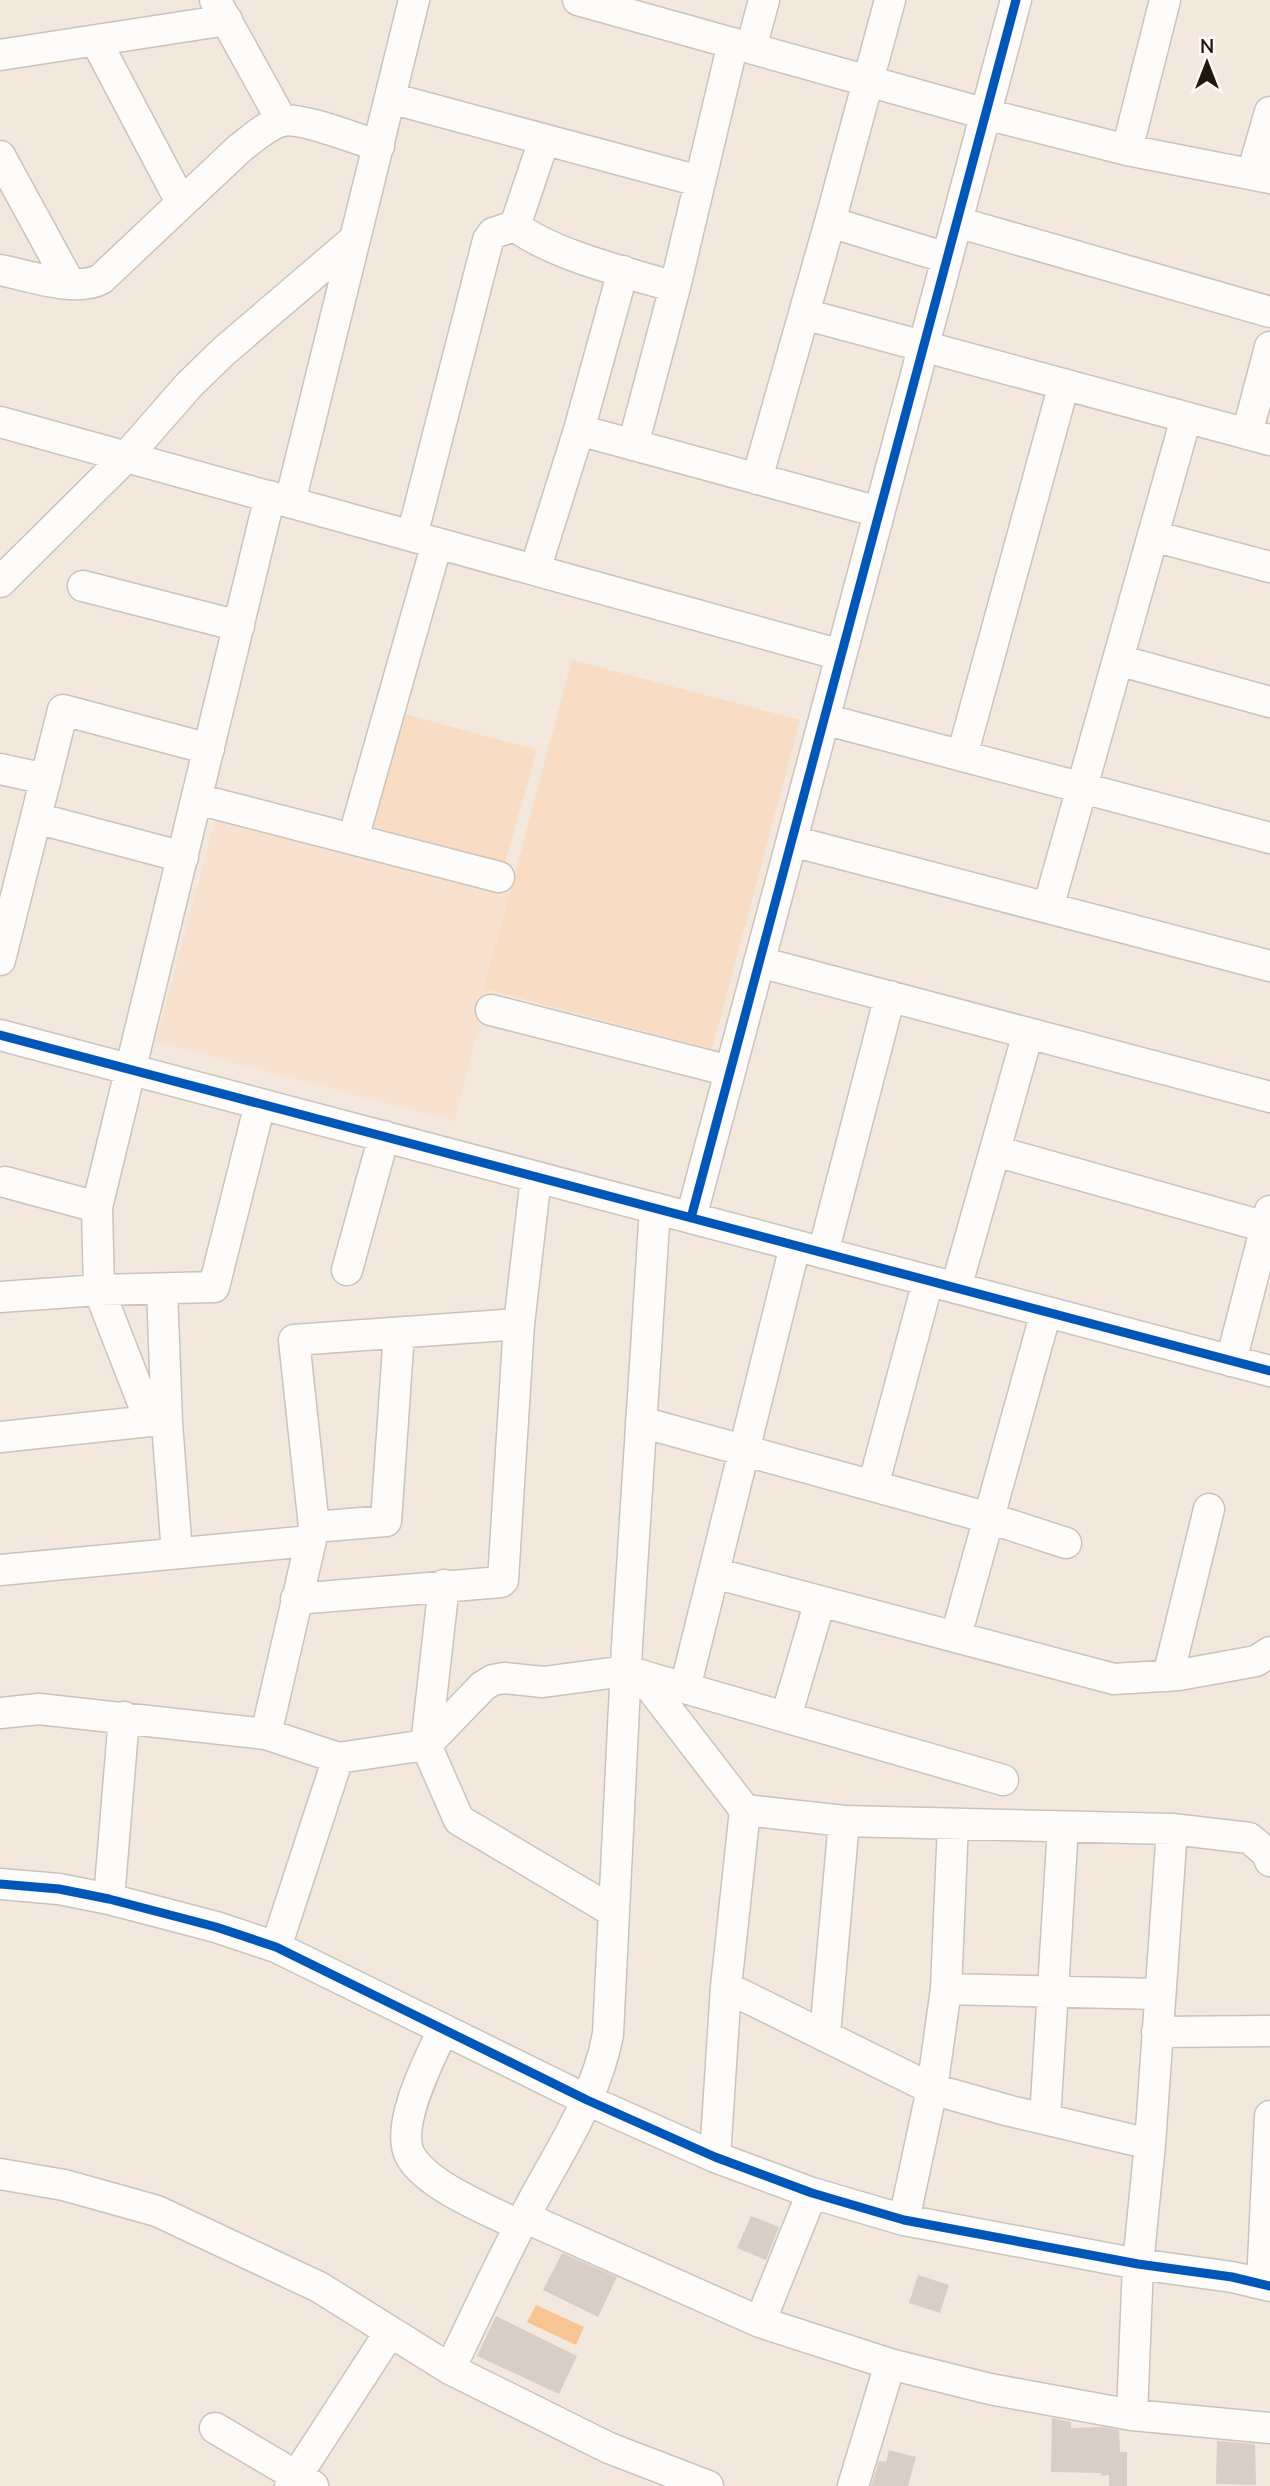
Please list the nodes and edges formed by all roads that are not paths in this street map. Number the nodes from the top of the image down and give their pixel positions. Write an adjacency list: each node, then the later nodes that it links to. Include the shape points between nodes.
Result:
1 (414, 0): 12 (street)
2 (578, 0): 9 (street)
3 (764, 0): 9 (street)
4 (890, 0): 11 (street)
5 (1016, 0): 14 (street)
6 (1165, 0): 18 (street)
7 (221, 10): 8 (street); 15 (street)
8 (96, 41): 10 (street); 22 (street)
9 (742, 46): 11 (street); 21 (street)
10 (0, 55)
11 (868, 81): 14 (street); 23 (street)
12 (390, 98): 16 (street); 17 (street)
13 (1270, 111): 20 (street)
14 (986, 114): 18 (street); 24 (street)
15 (282, 121): 17 (street, via 297,121); 22 (street, via 240,148)
16 (544, 140): 21 (street); 25 (street)
17 (379, 146): 26 (street)
18 (1127, 150): 20 (street)
19 (0, 156): 30 (street)
20 (1261, 176)
21 (699, 181): 31 (street)
22 (181, 202): 30 (street, via 101,279)
23 (831, 222): 27 (street); 33 (street)
24 (957, 222): 27 (street); 32 (street)
25 (514, 226): 29 (street, via 540,241); 47 (street, via 493,233 488,240)
26 (355, 239): 42 (street, via 224,351); 44 (street)
27 (947, 258): 34 (street)
28 (0, 270): 30 (street)
29 (623, 271): 31 (street); 39 (street)
30 (70, 284)
31 (675, 287): 41 (street)
32 (1270, 312)
33 (804, 314): 34 (street); 43 (street)
34 (924, 346): 36 (street); 45 (street)
35 (1270, 347): 40 (street)
36 (1064, 384): 37 (street); 58 (street)
37 (1186, 418): 40 (street); 46 (street)
38 (0, 422): 42 (street)
39 (579, 430): 41 (street); 49 (street)
40 (1259, 437)
41 (633, 445): 43 (street)
42 (127, 457): 44 (street); 50 (street)
43 (757, 479): 45 (street)
44 (280, 499): 47 (street); 52 (street)
45 (879, 512): 53 (street)
46 (1153, 536): 48 (street); 54 (street)
47 (424, 539): 49 (street); 65 (street)
48 (1270, 567)
49 (535, 570): 53 (street)
50 (5, 572)
51 (83, 586): 52 (street)
52 (239, 626): 57 (street)
53 (841, 655): 56 (street)
54 (1118, 660): 55 (street); 61 (street)
55 (1270, 702)
56 (824, 719): 58 (street); 66 (street)
57 (209, 748): 60 (street, via 63,710); 62 (street)
58 (962, 755): 61 (street)
59 (0, 769): 60 (street)
60 (46, 779): 63 (street)
61 (1082, 788): 64 (street); 70 (street)
62 (197, 799): 65 (street); 67 (street)
63 (36, 818): 67 (street); 69 (street)
64 (1270, 838)
65 (353, 839): 68 (street)
66 (792, 841): 70 (street); 72 (street)
67 (183, 857): 78 (street)
68 (499, 877)
69 (8, 898): 71 (street)
70 (1048, 908): 73 (street)
71 (0, 960)
72 (759, 962): 74 (street); 79 (street)
73 (1270, 966)
74 (890, 996): 76 (street); 90 (street)
75 (491, 1010): 79 (street)
76 (1028, 1033): 80 (street); 83 (street)
77 (0, 1035): 78 (street)
78 (132, 1070): 81 (street); 86 (street)
79 (730, 1071): 88 (street)
80 (1270, 1097)
81 (260, 1104): 82 (street); 93 (street, via 214,1287)
82 (384, 1136): 84 (street); 91 (street)
83 (995, 1151): 89 (street); 92 (street)
84 (536, 1177): 87 (street); 97 (street)
85 (5, 1182): 86 (street)
86 (97, 1207): 94 (street)
87 (655, 1208): 88 (street); 102 (street)
88 (691, 1218): 90 (street)
89 (1268, 1219): 99 (street)
90 (809, 1249): 92 (street); 104 (street)
91 (347, 1270)
92 (942, 1284): 96 (street); 105 (street)
93 (162, 1289): 94 (street); 101 (street)
94 (99, 1290): 95 (street); 101 (street)
95 (0, 1297)
96 (1046, 1312): 99 (street); 107 (street)
97 (519, 1324): 98 (street); 113 (street, via 503,1580)
98 (399, 1333): 108 (street, via 386,1521); 108 (street, via 294,1340)
99 (1231, 1361): 100 (street)
100 (1270, 1371)
101 (158, 1422): 103 (street); 110 (street)
102 (641, 1422): 104 (street); 118 (street)
103 (0, 1437)
104 (744, 1451): 105 (street); 112 (street)
105 (873, 1486): 107 (street)
106 (1209, 1509): 119 (street)
107 (989, 1518): 109 (street); 116 (street)
108 (312, 1534): 110 (street); 114 (street)
109 (1066, 1543)
110 (177, 1553): 111 (street)
111 (0, 1570)
112 (714, 1573): 115 (street); 120 (street)
113 (444, 1585): 114 (street); 125 (street)
114 (296, 1599): 124 (street)
115 (820, 1601): 116 (street); 123 (street)
116 (956, 1636): 119 (street, via 1114,1679)
117 (1270, 1652): 119 (street, via 1256,1661)
118 (633, 1673): 120 (street); 125 (street, via 543,1682 493,1680); 128 (street); 136 (street)
119 (1168, 1676)
120 (685, 1688): 123 (street)
121 (0, 1713): 122 (street, via 39,1709)
122 (124, 1717): 124 (street); 135 (street)
123 (786, 1717): 127 (street)
124 (266, 1734): 126 (street)
125 (426, 1745): 126 (street); 136 (street, via 459,1820)
126 (338, 1758): 137 (street)
127 (1003, 1780)
128 (745, 1810): 129 (street); 138 (street)
129 (845, 1821): 130 (street); 145 (street)
130 (953, 1824): 131 (street); 139 (street)
131 (1063, 1827): 132 (street); 140 (street)
132 (1172, 1829): 133 (street, via 1249,1838); 141 (street)
133 (1270, 1861)
134 (0, 1884): 135 (street)
135 (109, 1899): 137 (street)
136 (614, 1912): 147 (street, via 608,2034)
137 (276, 1947): 142 (street)
138 (726, 1987): 145 (street); 151 (street)
139 (946, 1989): 140 (street); 146 (street)
140 (1053, 1991): 141 (street); 149 (street)
141 (1160, 1994): 144 (street)
142 (443, 2030): 147 (street); 155 (street, via 409,2115 410,2156 436,2183)
143 (1270, 2031): 144 (street)
144 (1157, 2032): 150 (street)
145 (825, 2035): 146 (street)
146 (932, 2089): 149 (street); 154 (street)
147 (587, 2101): 151 (street); 155 (street)
148 (1270, 2116): 157 (street)
149 (1045, 2119): 150 (street)
150 (1150, 2144): 156 (street)
151 (715, 2157): 153 (street)
152 (0, 2174): 159 (street, via 64,2185 157,2211 319,2287)
153 (812, 2193): 154 (street); 158 (street)
154 (904, 2220): 156 (street)
155 (522, 2221): 158 (street); 161 (street)
156 (1138, 2264): 157 (street); 162 (street)
157 (1266, 2284)
158 (760, 2322): 160 (street)
159 (390, 2332): 161 (street); 165 (street)
160 (890, 2364): 162 (street, via 990,2389); 167 (street)
161 (450, 2369): 166 (street, via 610,2448)
162 (1132, 2415): 164 (street)
163 (215, 2428): 165 (street)
164 (1270, 2428)
165 (300, 2483)
166 (708, 2486)
167 (853, 2486)

